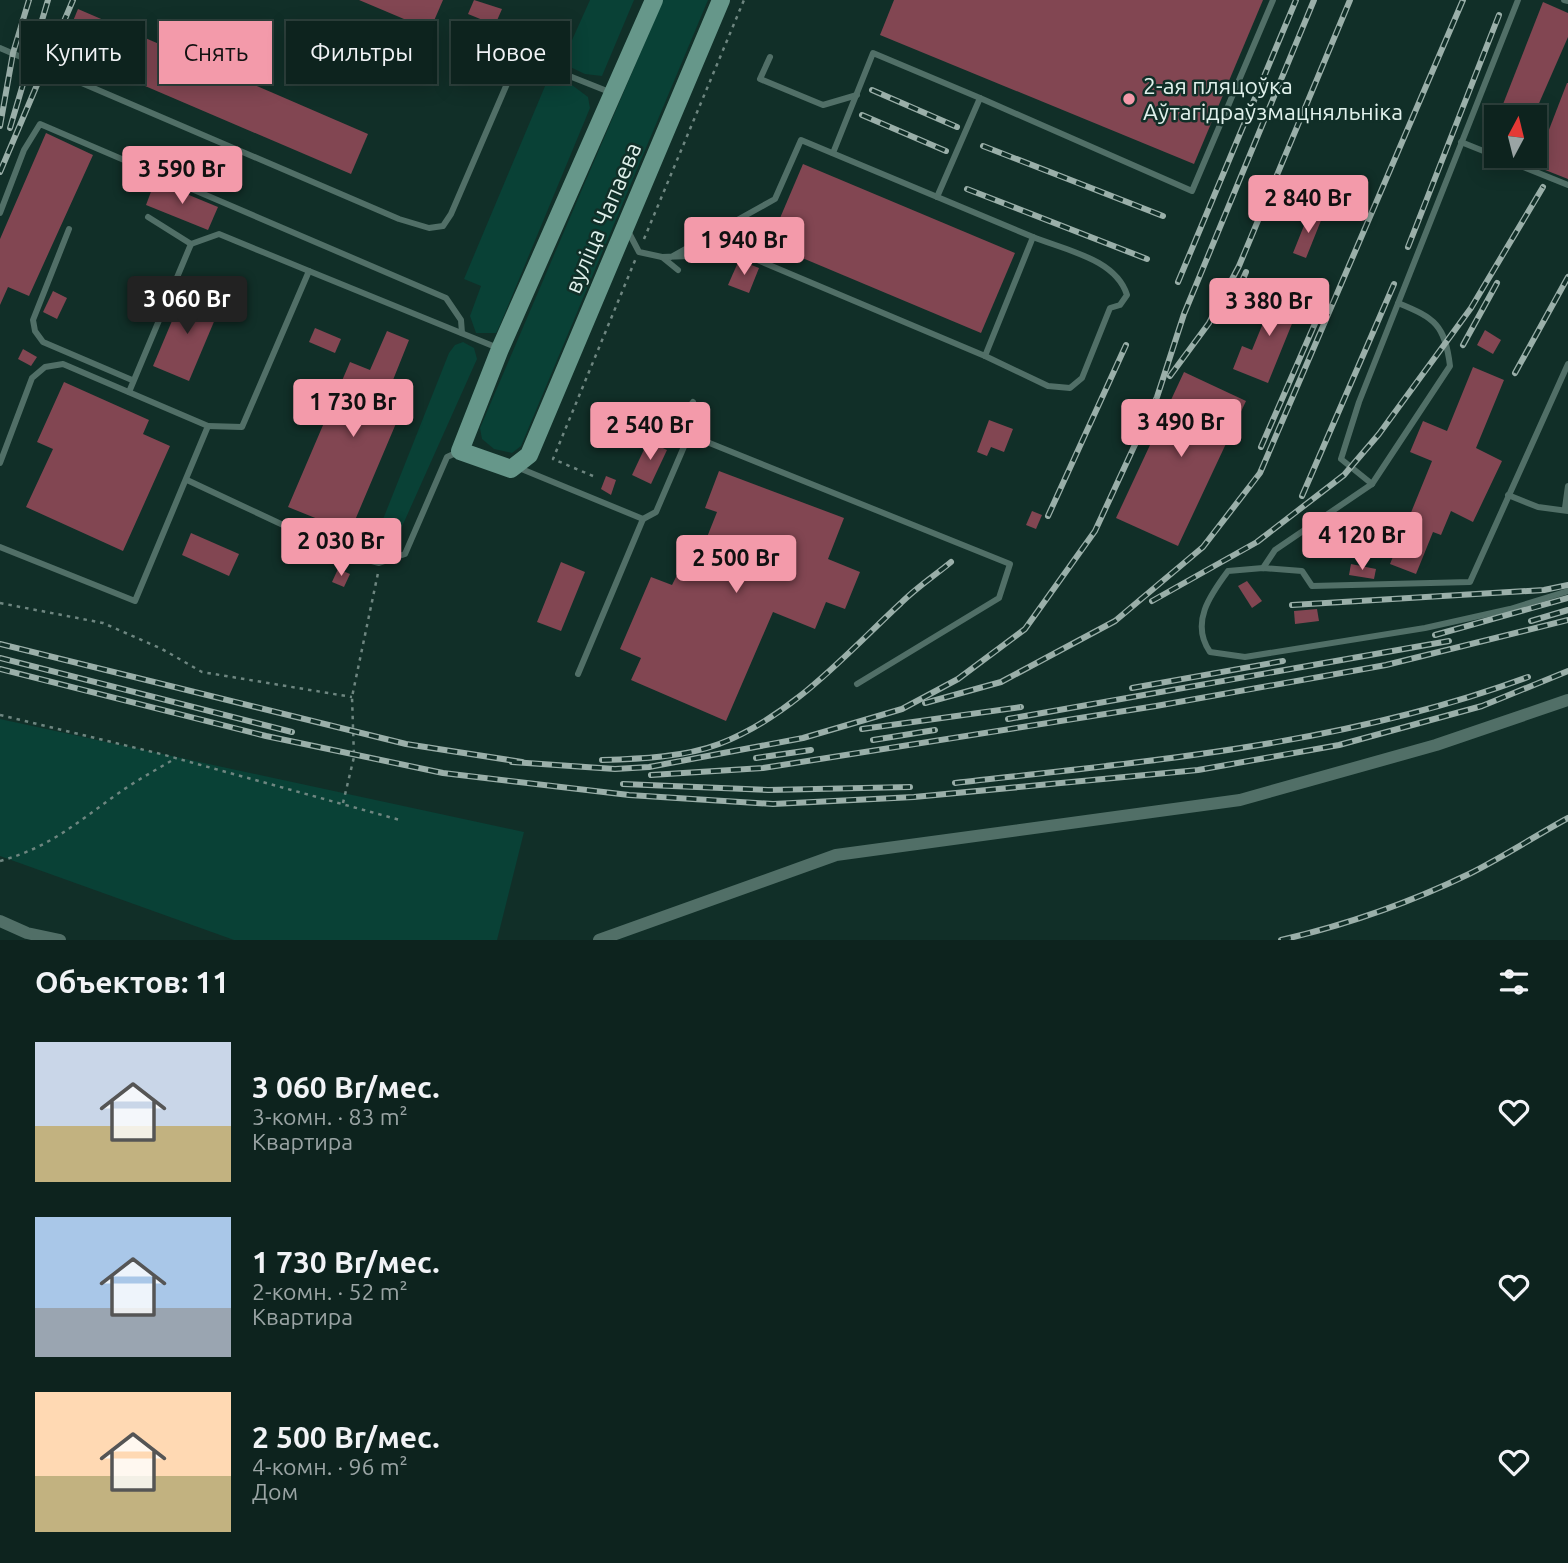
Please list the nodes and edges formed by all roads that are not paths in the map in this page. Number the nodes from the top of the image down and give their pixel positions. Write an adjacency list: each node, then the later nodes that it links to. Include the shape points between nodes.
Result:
1 (654, 0): 7 (street)
2 (721, 0): 16 (street, вуліца Чапаева)
3 (1273, 0): 9 (lane, via 1192,191)
4 (1518, 0): 10 (lane)
5 (0, 48): 7 (lane, via 429,228 443,226 451,214 519,56)
6 (770, 57): 8 (lane, via 760,79 823,105)
7 (614, 94): 26 (street)
8 (857, 95): 9 (lane, via 873,54); 11 (lane)
9 (980, 98): 13 (lane)
10 (1461, 142): 12 (lane); 24 (lane)
11 (833, 153): 13 (lane); 21 (lane, via 801,140 775,199)
12 (1568, 185)
13 (937, 197): 18 (lane)
14 (0, 213): 25 (lane, via 24,150 40,124 446,298 461,320)
15 (148, 217): 19 (lane)
16 (626, 226): 20 (lane, via 639,252); 36 (street, вуліца Чапаева, via 529,455)
17 (69, 229): 29 (lane, via 33,320 35,331 43,342)
18 (1033, 237): 27 (lane); 27 (lane, via 1112,270 1123,281 1127,295 1120,305 1110,308 1082,378 1070,388 1048,386)
19 (191, 244): 23 (lane, via 219,234); 29 (lane)
20 (662, 257): 21 (lane); 22 (lane)
21 (671, 257): 27 (lane, via 743,254)
22 (678, 270)
23 (309, 271): 25 (lane); 32 (lane, via 242,426)
24 (1398, 303): 38 (lane, via 1341,459); 38 (lane, via 1431,316 1447,340 1450,366)
25 (462, 333): 26 (lane)
26 (500, 349): 34 (street)
27 (985, 356)
28 (1568, 364): 40 (lane)
29 (132, 380): 30 (lane)
30 (129, 392): 32 (lane); 35 (lane, via 63,364 45,368 33,378)
31 (693, 402): 33 (lane, via 681,417)
32 (208, 426): 37 (lane)
33 (685, 442): 42 (lane, via 656,512); 47 (lane, via 707,442 1010,564 999,598)
34 (460, 451): 36 (street, via 511,469); 37 (lane, via 446,457 405,554 379,563 344,553)
35 (0, 463)
36 (514, 466): 42 (lane)
37 (187, 480): 43 (lane, via 135,601)
38 (1372, 484): 44 (lane, via 1275,550)
39 (1568, 486): 41 (lane)
40 (1508, 495): 41 (lane, via 1538,507); 44 (lane, via 1469,582 1311,586 1302,571)
41 (1566, 510)
42 (643, 519): 46 (lane)
43 (0, 547)
44 (1263, 568): 45 (lane, via 1228,571 1213,591 1201,616 1204,644 1210,652 1245,657 1425,628)
45 (1568, 591)
46 (578, 674)
47 (857, 684)
48 (1568, 700): 51 (street, via 1436,745 1240,800 836,855)
49 (0, 921): 50 (street)
50 (60, 940)
51 (598, 940)

